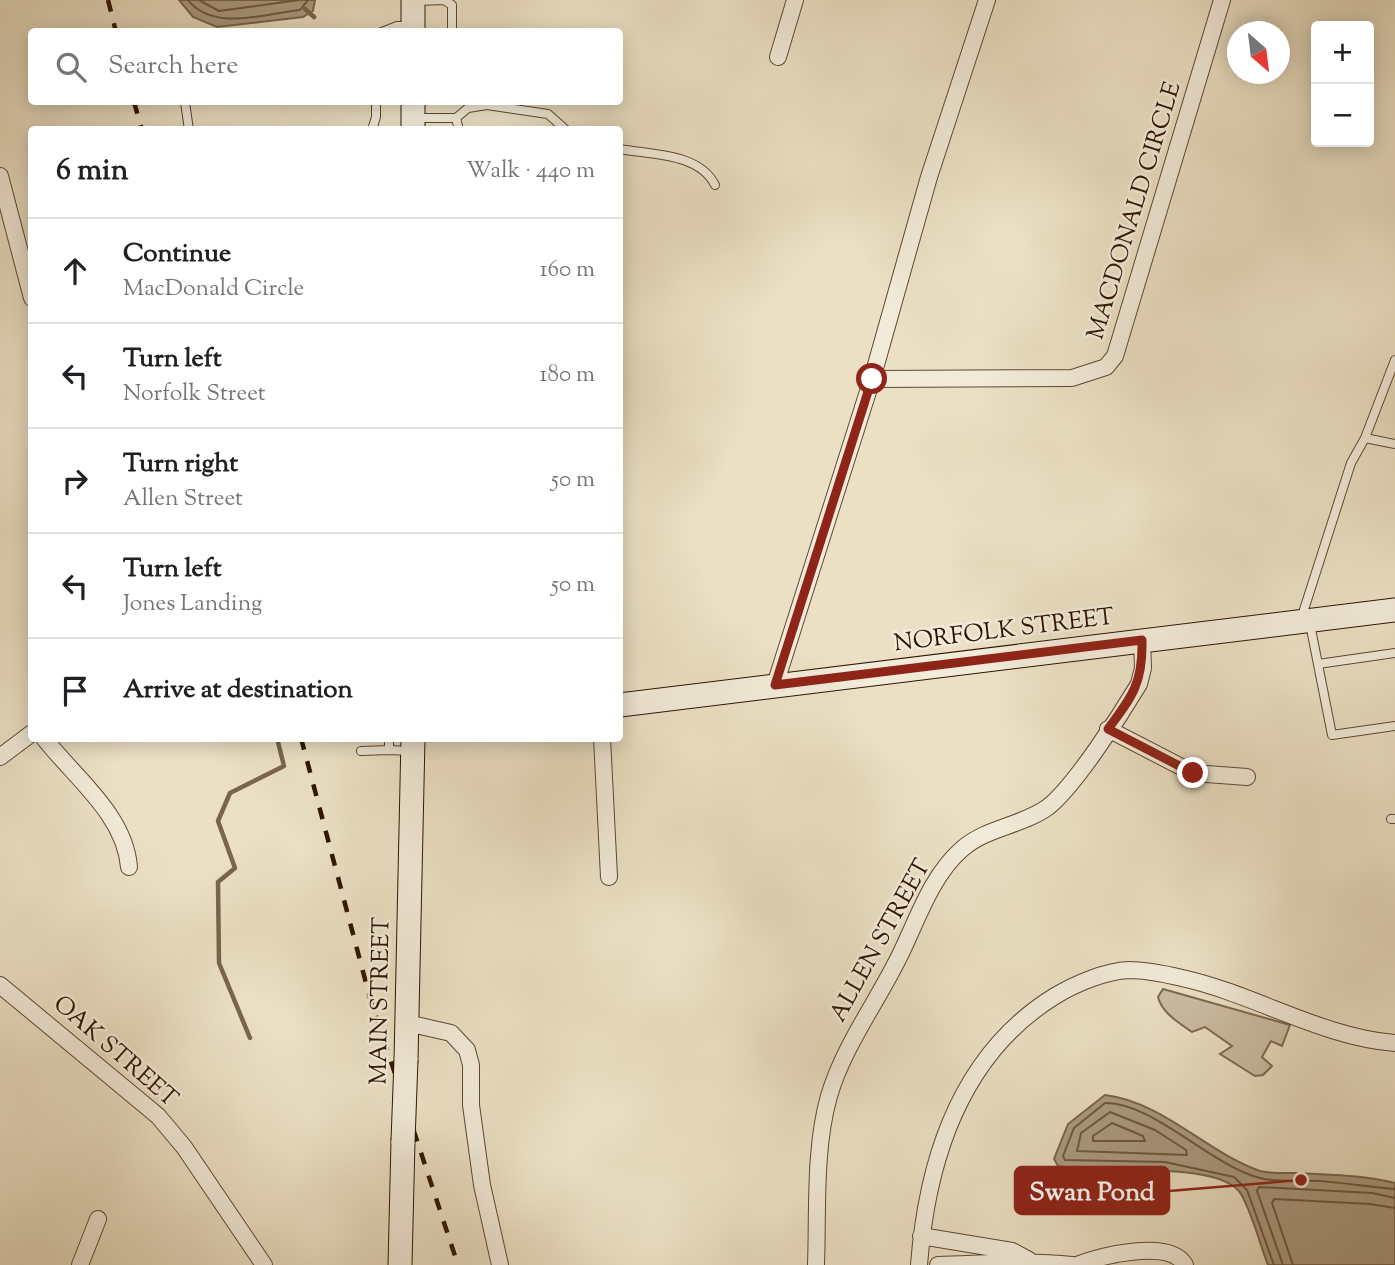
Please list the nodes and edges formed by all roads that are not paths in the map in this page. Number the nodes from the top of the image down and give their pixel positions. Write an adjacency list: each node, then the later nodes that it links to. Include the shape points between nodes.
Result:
1 (795, 0): 7 (street)
2 (987, 0): 23 (street, via 929,177)
3 (1222, 0): 23 (street, MACDONALD CIRCLE, via 1115,356 1106,367 1072,378)
4 (413, 1): 5 (main road); 6 (lane, via 444,0 452,5)
5 (414, 28)
6 (453, 28)
7 (778, 57)
8 (185, 105): 14 (lane)
9 (376, 105): 15 (lane)
10 (487, 105): 17 (lane, via 548,114)
11 (487, 105): 13 (lane, via 468,108)
12 (413, 116): 13 (lane)
13 (456, 118): 16 (lane)
14 (188, 126)
15 (373, 126)
16 (458, 126)
17 (562, 126)
18 (623, 150): 20 (lane, via 697,164 709,172)
19 (0, 176): 21 (street)
20 (715, 185)
21 (28, 283)
22 (1395, 360): 24 (lane)
23 (872, 379): 31 (street)
24 (1365, 438): 25 (lane); 27 (lane, via 1352,463)
25 (1395, 444)
26 (1395, 610): 27 (main road, NORFOLK STREET)
27 (1304, 621): 28 (main road, NORFOLK STREET); 30 (lane)
28 (1142, 640): 31 (main road, NORFOLK STREET); 34 (street, ALLEN STREET, via 1139,684)
29 (1395, 653): 30 (lane)
30 (1318, 664): 33 (lane, via 1332,735)
31 (775, 685): 32 (main road, NORFOLK STREET)
32 (623, 705)
33 (1395, 726)
34 (1108, 729): 43 (street, via 1185,771); 56 (street, ALLEN STREET, via 1065,792 1048,807 980,836 938,877 888,981 848,1048 829,1096 820,1149)
35 (28, 736): 42 (street)
36 (47, 742): 44 (street, via 118,825 128,849)
37 (389, 742): 40 (lane)
38 (602, 742): 45 (street)
39 (413, 745): 40 (lane); 47 (main road, MAIN STREET)
40 (389, 750): 41 (lane)
41 (361, 751)
42 (0, 757)
43 (1247, 777)
44 (129, 867)
45 (609, 877)
46 (0, 985): 53 (street, OAK STREET, via 158,1116)
47 (407, 1023): 54 (main road, MAIN STREET, bridge); 55 (street, via 451,1032 467,1050 482,1185)
48 (1395, 1043): 50 (street, via 1348,1034 1194,981 1153,972 1128,970 1079,984 1017,1024 968,1085 944,1137)
49 (98, 1219): 52 (street)
50 (921, 1236): 51 (street, via 1012,1251); 57 (street)
51 (1029, 1260): 58 (street); 59 (street)
52 (80, 1265)
53 (264, 1265)
54 (400, 1265)
55 (500, 1265)
56 (816, 1265)
57 (919, 1265)
58 (938, 1265)
59 (1075, 1265): 60 (street, via 1157,1250 1181,1258)
60 (1185, 1265)

